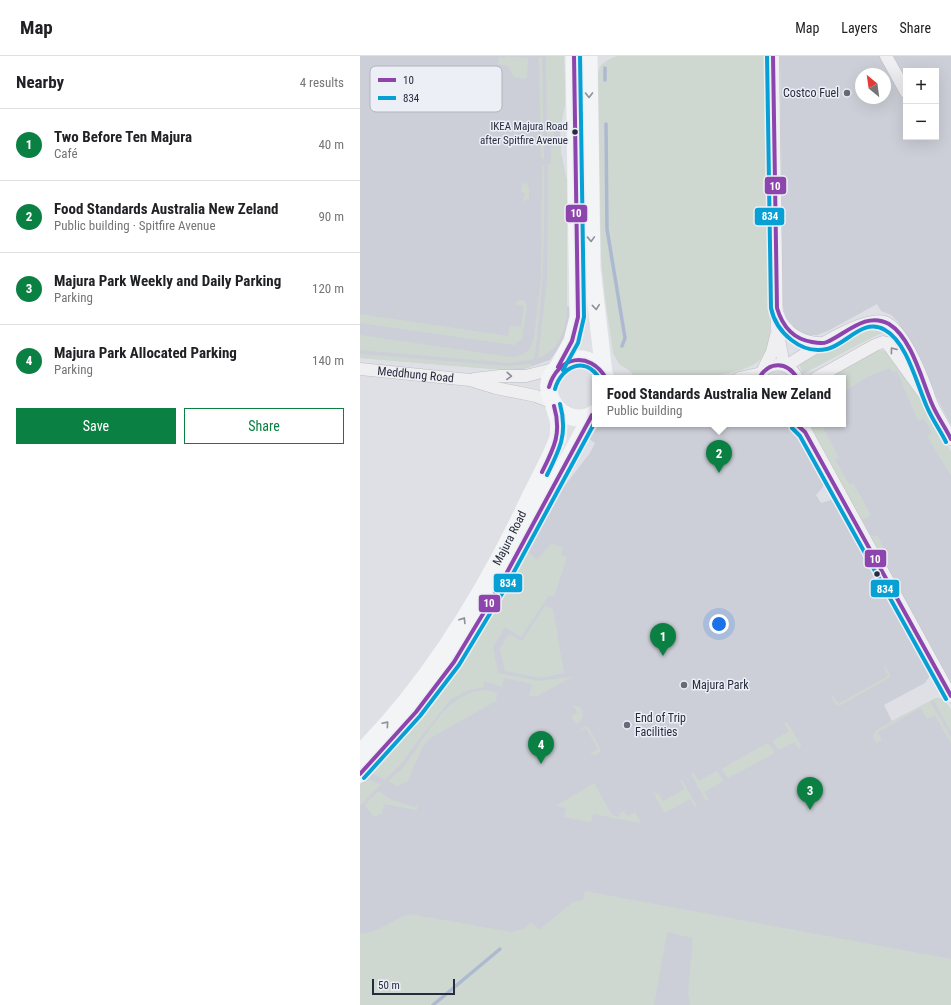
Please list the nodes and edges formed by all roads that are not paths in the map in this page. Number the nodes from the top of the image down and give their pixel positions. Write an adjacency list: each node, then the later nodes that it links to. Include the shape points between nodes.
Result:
1 (574, 56): 10 (main road, via 578,317 575,334)
2 (589, 56): 14 (main road, one-way to 14, via 592,269)
3 (773, 56): 6 (street)
4 (886, 56): 5 (street)
5 (903, 87)
6 (777, 308): 7 (street); 8 (street, via 781,322 792,334 805,340)
7 (777, 330): 9 (street); 12 (street, via 773,348)
8 (826, 343): 9 (street); 19 (street, via 865,322 879,320 888,324 904,341 923,378)
9 (785, 366): 12 (street, via 773,365); 15 (street)
10 (558, 368): 13 (main road, via 570,360 583,360 596,364); 17 (street, Meddhung Road, one-way to 10, via 526,376); 18 (main road, Majura Road, via 549,385)
11 (360, 369): 17 (street, Meddhung Road)
12 (761, 374)
13 (604, 375)
14 (606, 375)
15 (795, 375)
16 (821, 375): 19 (street, one-way to 16, via 885,342)
17 (470, 380): 18 (street, Meddhung Road, via 536,396)
18 (553, 405): 20 (main road, via 571,418); 25 (main road, Majura Road, one-way to 18, via 434,666 512,535 558,438 559,423)
19 (932, 405): 23 (street)
20 (592, 414)
21 (592, 416): 26 (main road, Majura Road, via 498,589 454,662 416,712)
22 (801, 427): 24 (street)
23 (951, 439)
24 (951, 696)
25 (360, 753)
26 (360, 774)

